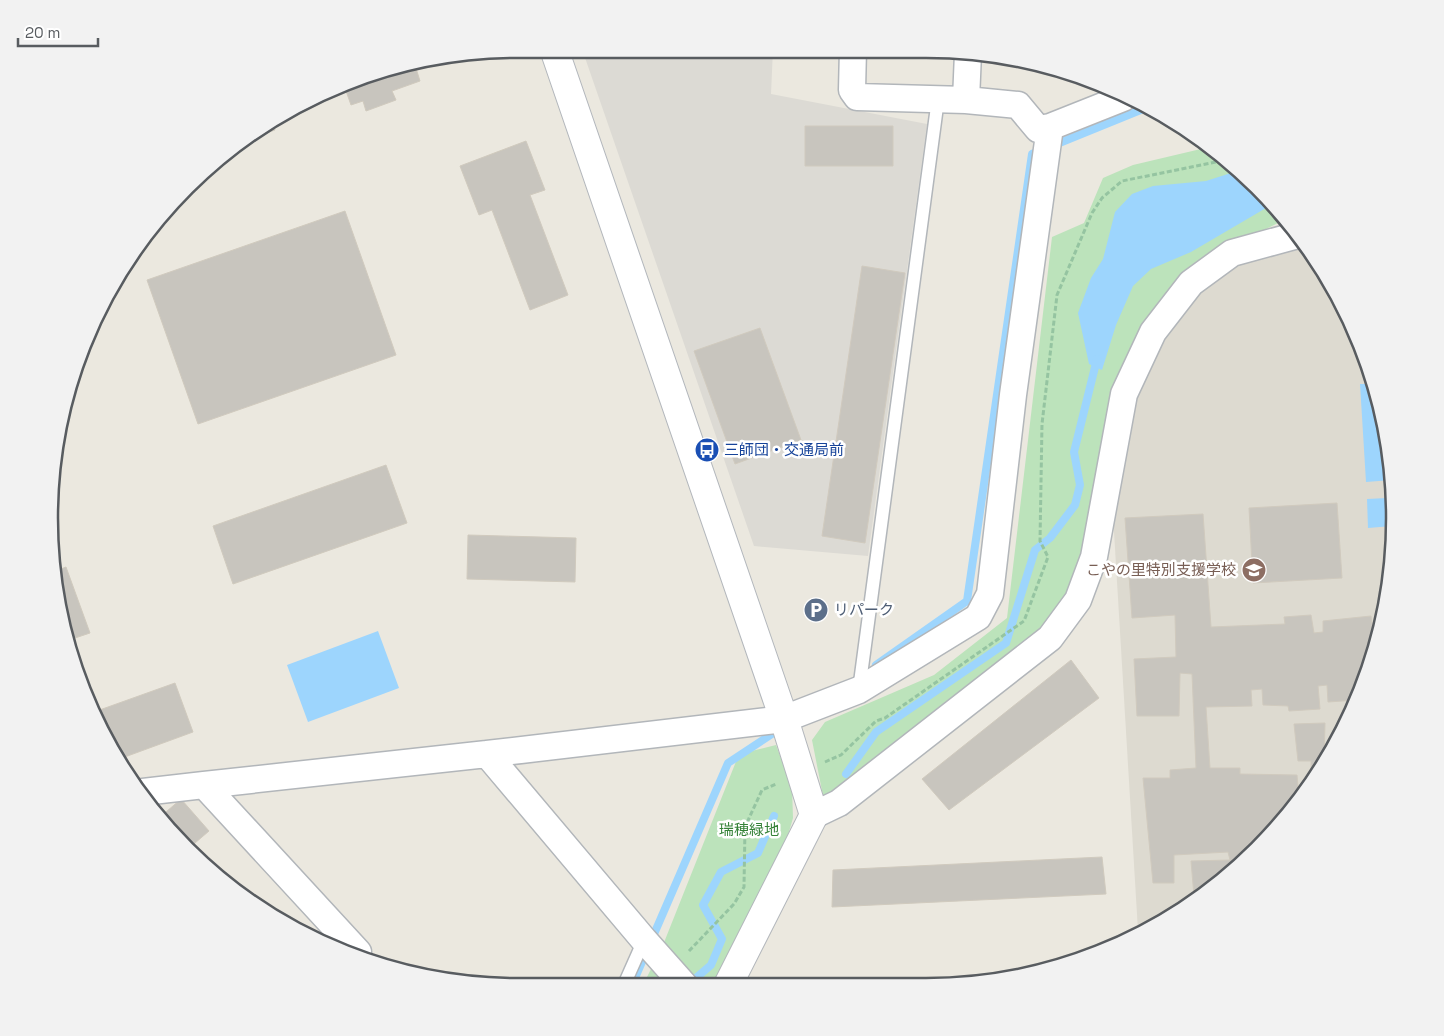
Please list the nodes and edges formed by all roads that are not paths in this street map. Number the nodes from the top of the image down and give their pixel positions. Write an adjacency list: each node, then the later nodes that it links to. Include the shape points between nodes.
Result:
1 (557, 58): 10 (street)
2 (853, 58): 4 (street, via 852,90 857,97)
3 (968, 59): 5 (street)
4 (938, 99): 5 (street); 9 (lane)
5 (966, 100): 7 (street, via 1018,105 1038,130)
6 (1119, 100): 7 (street)
7 (1050, 128): 9 (street, via 1013,395 990,594 978,617)
8 (1290, 237): 14 (street, via 1232,253 1191,283 1153,332 1124,394 1094,557 1078,600 1050,638 839,803)
9 (859, 690): 10 (street)
10 (784, 719): 11 (street); 14 (street)
11 (487, 754): 12 (street); 15 (street)
12 (204, 785): 13 (street); 16 (street)
13 (148, 791)
14 (814, 815): 19 (street)
15 (644, 940): 17 (lane); 18 (street)
16 (350, 946)
17 (627, 978)
18 (678, 978)
19 (732, 978)

